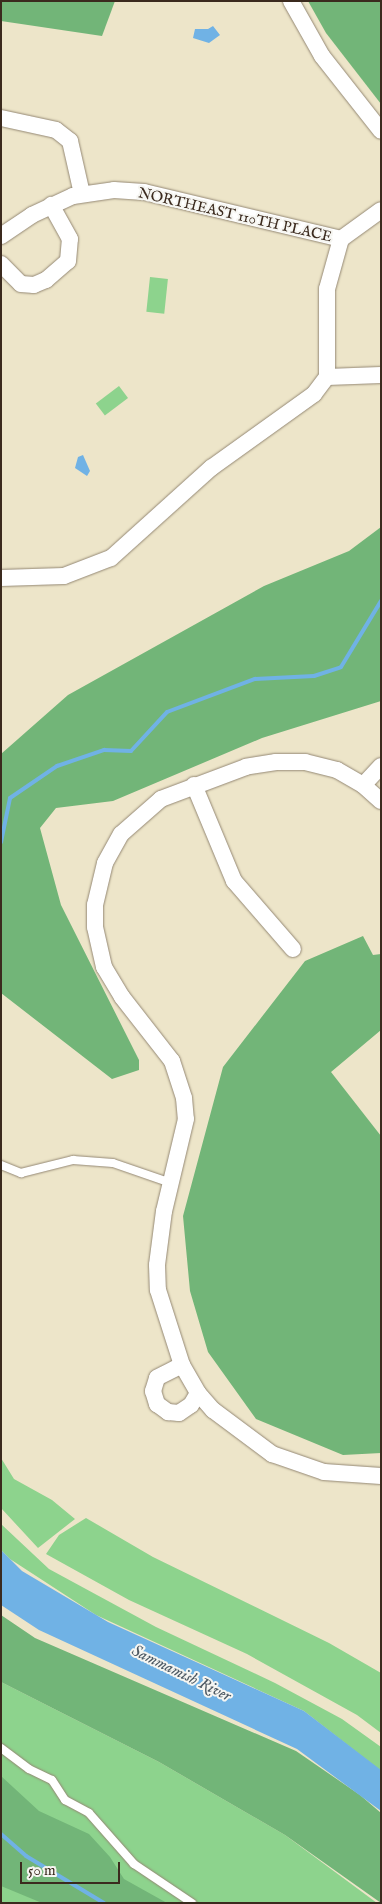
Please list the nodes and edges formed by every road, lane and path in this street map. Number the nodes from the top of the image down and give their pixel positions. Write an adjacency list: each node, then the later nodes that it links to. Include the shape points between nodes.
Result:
1 (291, 1): 3 (street, via 322,56)
2 (1, 118): 4 (street, via 56,130 70,141)
3 (381, 131)
4 (82, 194): 5 (street, NORTHEAST 110TH PLACE); 8 (street, NORTHEAST 110TH PLACE, via 144,192)
5 (51, 205): 7 (street, NORTHEAST 110TH PLACE); 9 (street, via 70,239 68,261 46,280 34,284 21,284)
6 (381, 210): 8 (street, NORTHEAST 110TH PLACE)
7 (1, 236)
8 (341, 239): 11 (street, via 327,289)
9 (1, 264)
10 (381, 375): 11 (street)
11 (327, 377): 12 (street, via 314,394 211,468 111,558 64,576)
12 (1, 578)
13 (381, 766): 15 (street)
14 (194, 785): 15 (street, via 246,767 304,762 337,770); 17 (street, via 234,881); 19 (street, via 161,799 142,812 121,834 105,863 95,905 95,927 104,967 122,997 172,1061 184,1098 186,1119)
15 (363, 785): 16 (street)
16 (381, 801)
17 (294, 949)
18 (1, 1165): 19 (lane, via 21,1174 73,1160 113,1163)
19 (171, 1183): 20 (street, via 158,1242 158,1290)
20 (182, 1365): 21 (street); 21 (street, via 157,1378 153,1391 157,1404 168,1412 179,1413 191,1405)
21 (198, 1393): 22 (street, via 235,1430 272,1454 324,1472)
22 (381, 1476)
23 (1, 1748): 24 (lane, via 29,1769 52,1780 65,1800 89,1813 134,1864)
24 (192, 1903)

